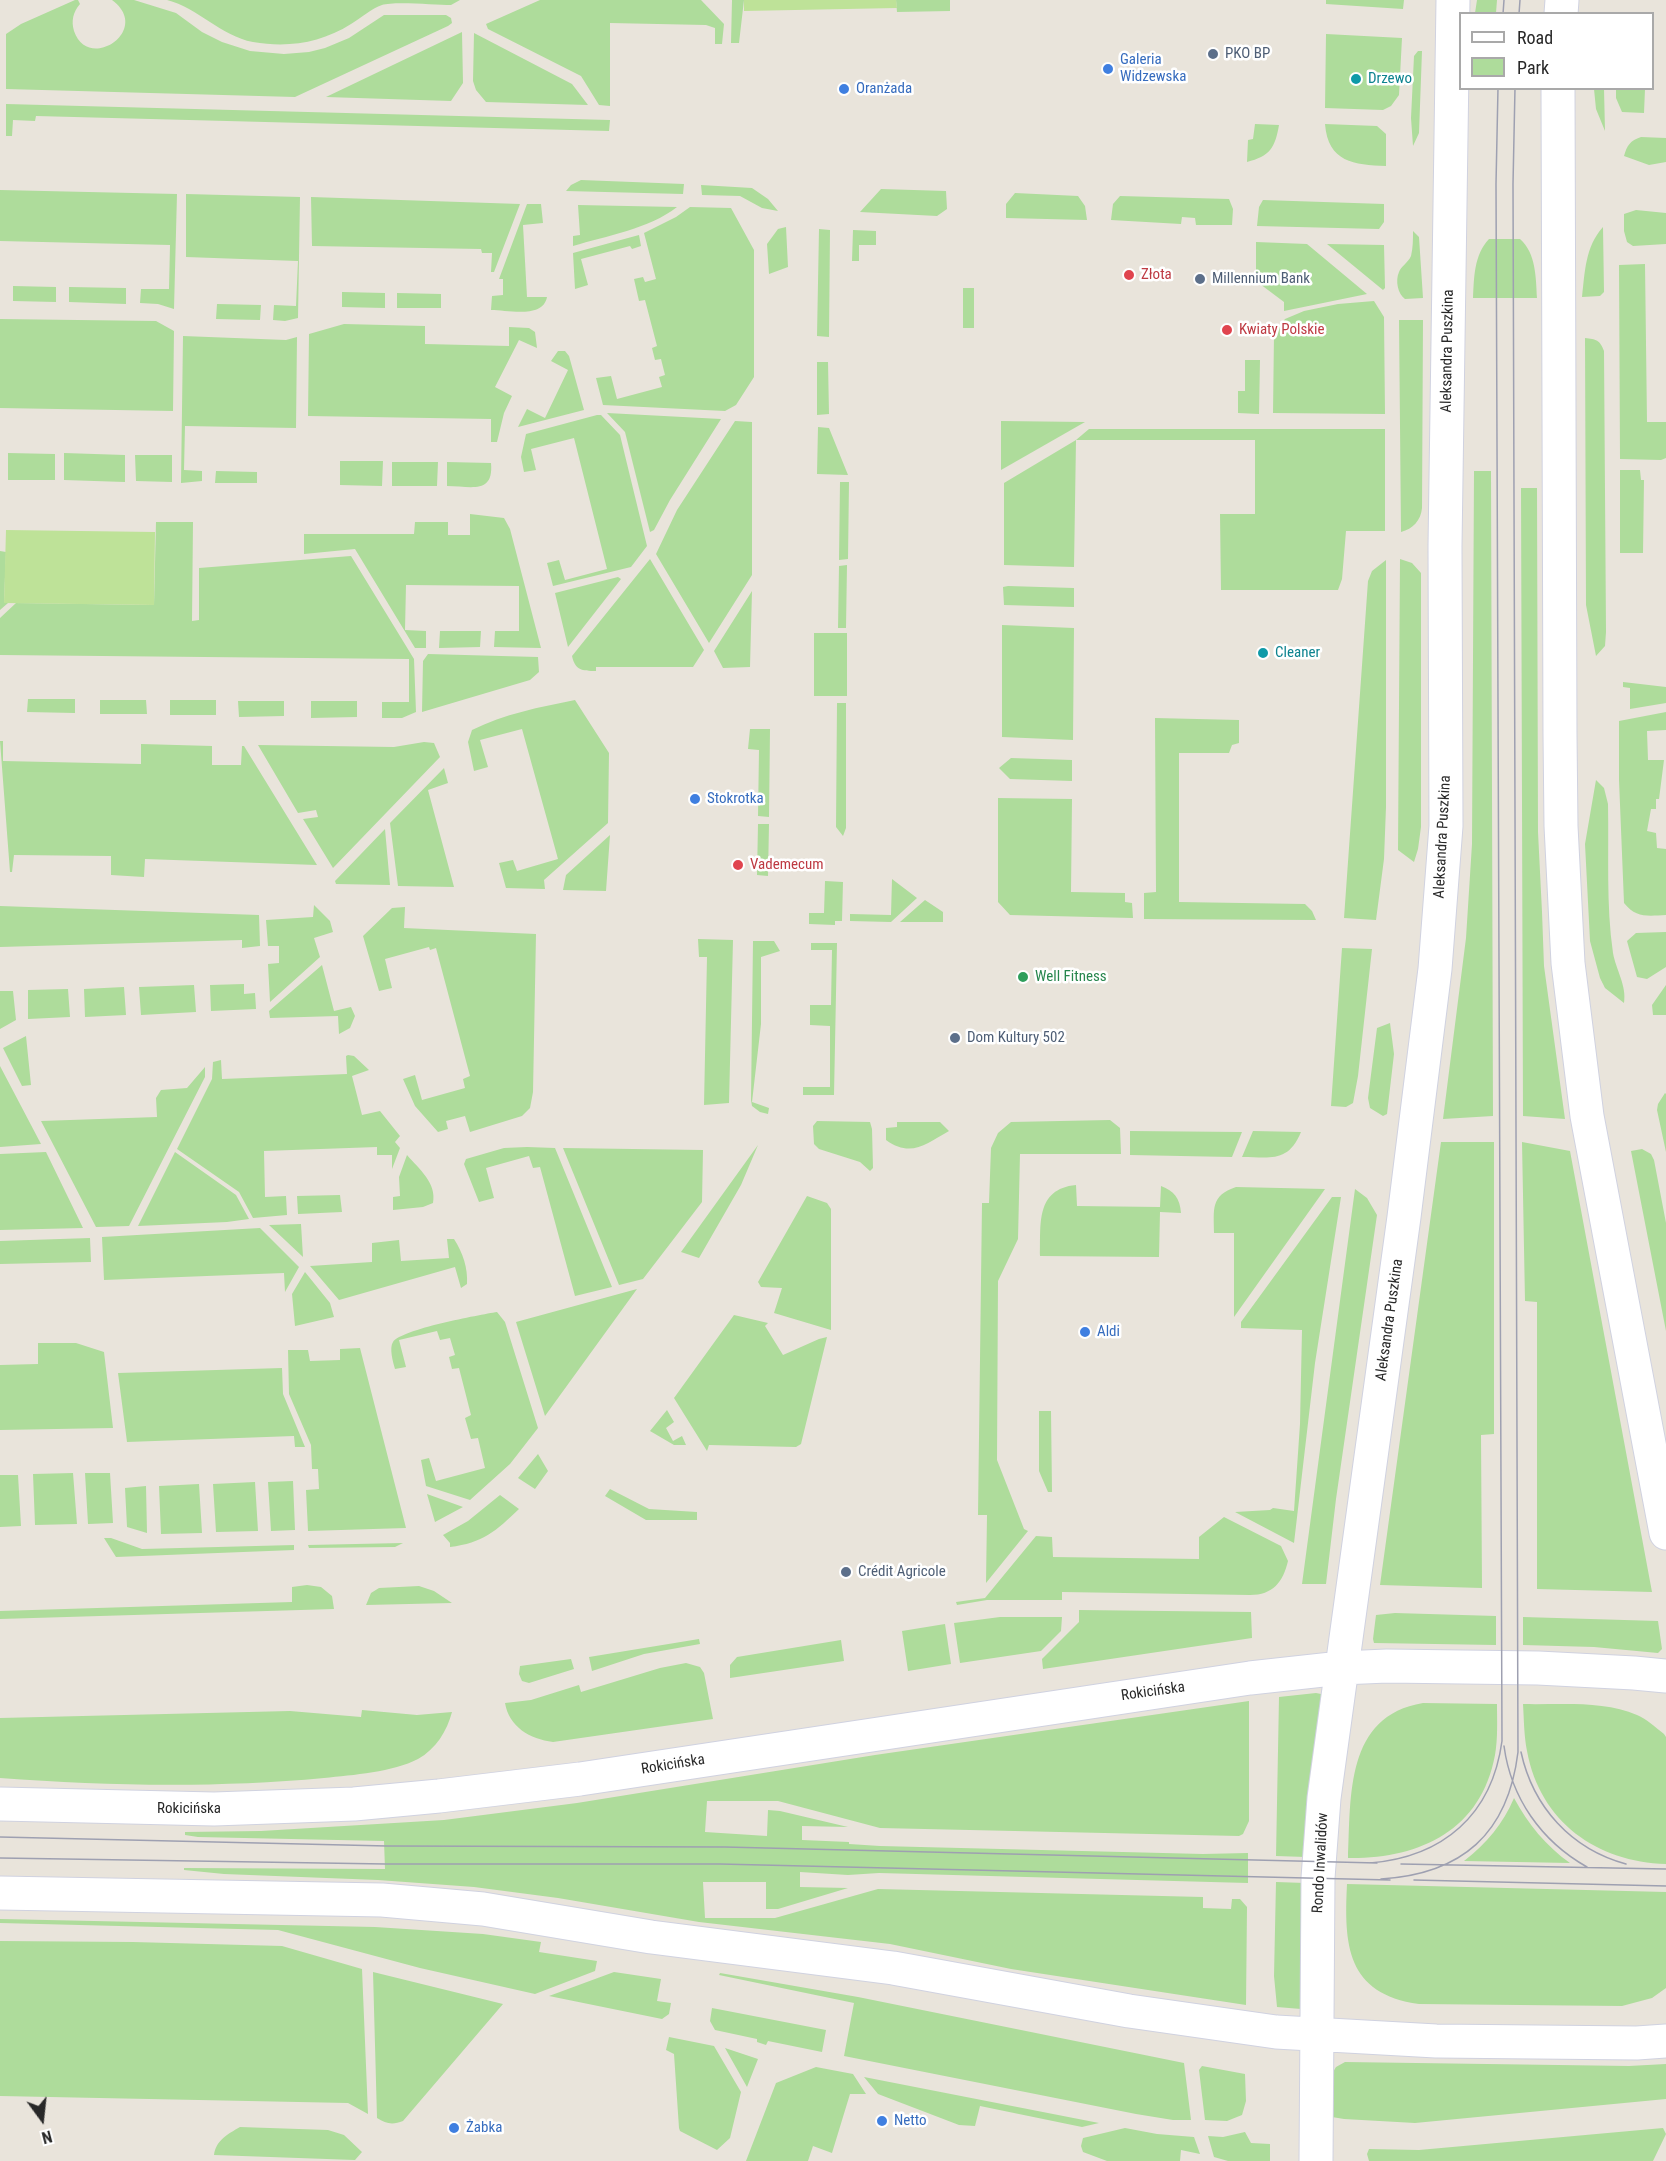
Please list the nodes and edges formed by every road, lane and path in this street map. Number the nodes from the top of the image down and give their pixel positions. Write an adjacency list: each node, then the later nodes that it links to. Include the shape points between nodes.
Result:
1 (1453, 0): 4 (main road, Aleksandra Puszkina, via 1445,546 1446,826 1431,998)
2 (1558, 90): 3 (main road, via 1561,826 1568,963 1592,1150)
3 (1666, 1533)
4 (1341, 1668): 5 (main road, via 1518,1667); 6 (main road, Rokicińska, via 439,1796 354,1804 214,1809); 8 (main road, Rondo Inwalidów, via 1320,1852)
5 (1666, 1677)
6 (0, 1804)
7 (0, 1893): 8 (main road, via 382,1900 483,1909 651,1937 894,1968 1129,2011)
8 (1318, 2035): 9 (main road, via 1447,2042); 10 (main road)
9 (1666, 2041)
10 (1316, 2161)

